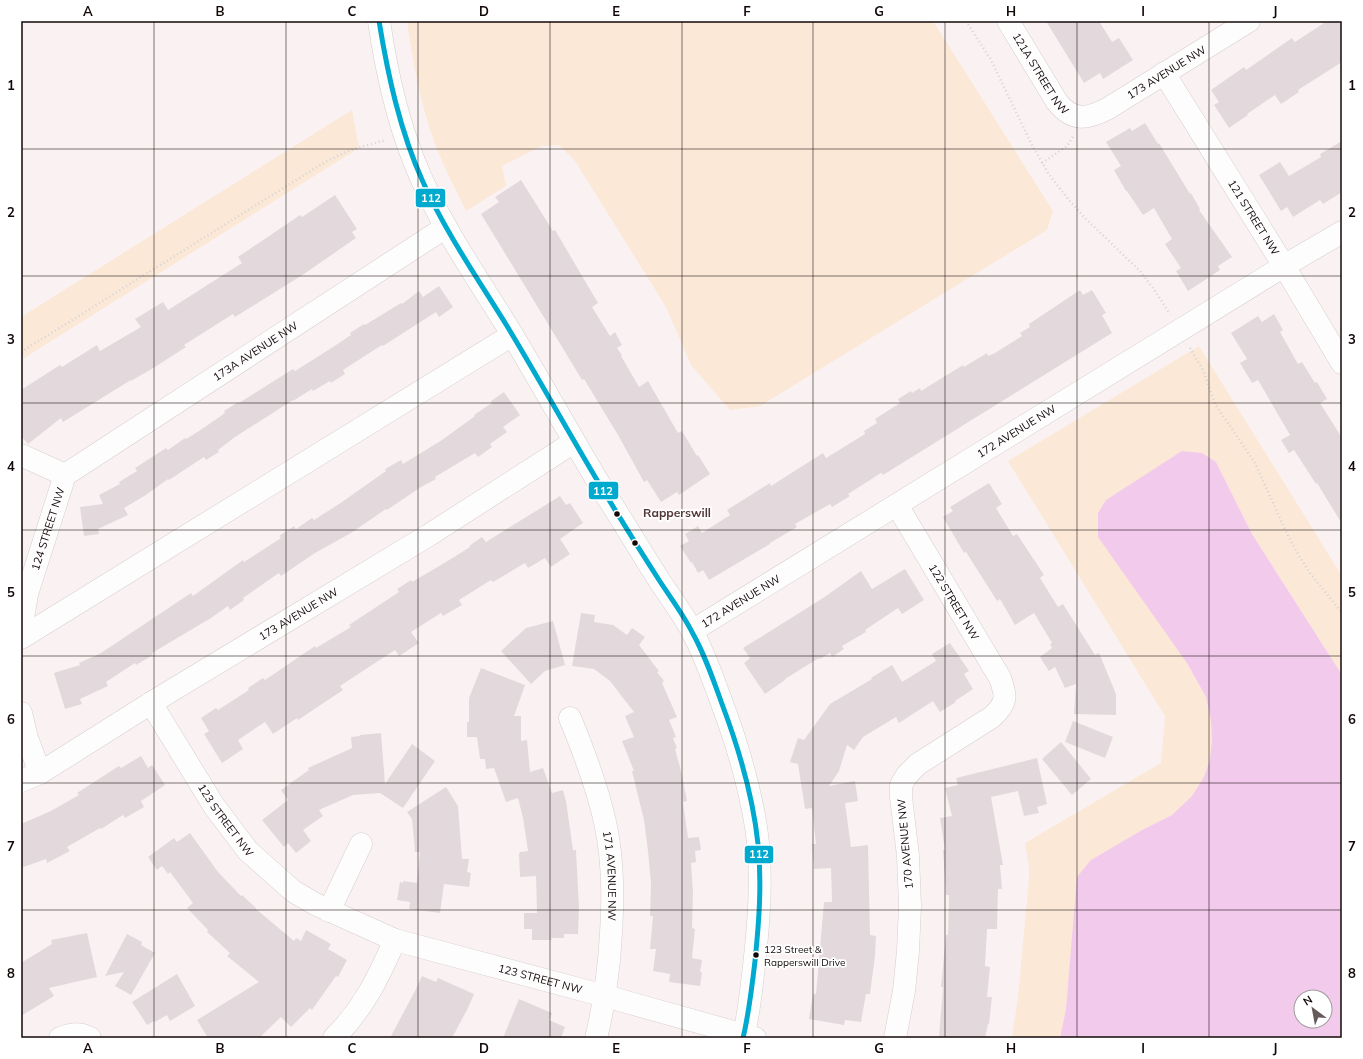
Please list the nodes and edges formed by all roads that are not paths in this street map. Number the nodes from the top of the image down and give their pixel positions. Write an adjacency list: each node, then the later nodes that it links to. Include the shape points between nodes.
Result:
1 (379, 21): 6 (street, via 384,54 404,135 424,185)
2 (1008, 21): 5 (street, 121A STREET NW, via 1057,102 1063,109)
3 (1249, 21): 4 (street, 173 AVENUE NW)
4 (1164, 73): 5 (street, 173 AVENUE NW, via 1096,114); 8 (street, 121 STREET NW)
5 (1081, 118)
6 (446, 227): 9 (street); 13 (street, 173A AVENUE NW)
7 (1342, 232): 8 (street, 172 AVENUE NW)
8 (1284, 266): 10 (street, 121 STREET NW); 14 (street, 172 AVENUE NW)
9 (512, 335): 11 (street); 17 (street)
10 (1342, 363)
11 (574, 442): 16 (street); 19 (street, 173 AVENUE NW, via 429,535)
12 (21, 455): 13 (street)
13 (65, 475): 15 (street, 124 STREET NW, via 27,594)
14 (897, 505): 16 (street, 172 AVENUE NW); 18 (street, 122 STREET NW, via 1000,678)
15 (21, 630)
16 (692, 631): 28 (street, via 712,677 741,759 756,829 759,913)
17 (21, 638)
18 (1005, 700): 32 (street, 170 AVENUE NW, via 992,717 918,764 901,785 910,906 905,984)
19 (151, 703): 22 (street, 173 AVENUE NW); 24 (street, 123 STREET NW, via 214,806 248,851 293,891)
20 (21, 712): 22 (street, via 27,738)
21 (570, 718): 26 (street, 171 AVENUE NW, via 596,787 611,856 612,928)
22 (30, 777)
23 (362, 844): 24 (street)
24 (329, 911): 25 (street, 123 STREET NW)
25 (395, 940): 26 (street, 123 STREET NW); 30 (street, via 369,994 348,1024)
26 (605, 996): 28 (street, 123 STREET NW); 31 (street, 171 AVENUE NW)
27 (86, 1036): 29 (street, via 71,1034)
28 (747, 1037)
29 (60, 1038)
30 (334, 1038)
31 (596, 1038)
32 (895, 1038)

